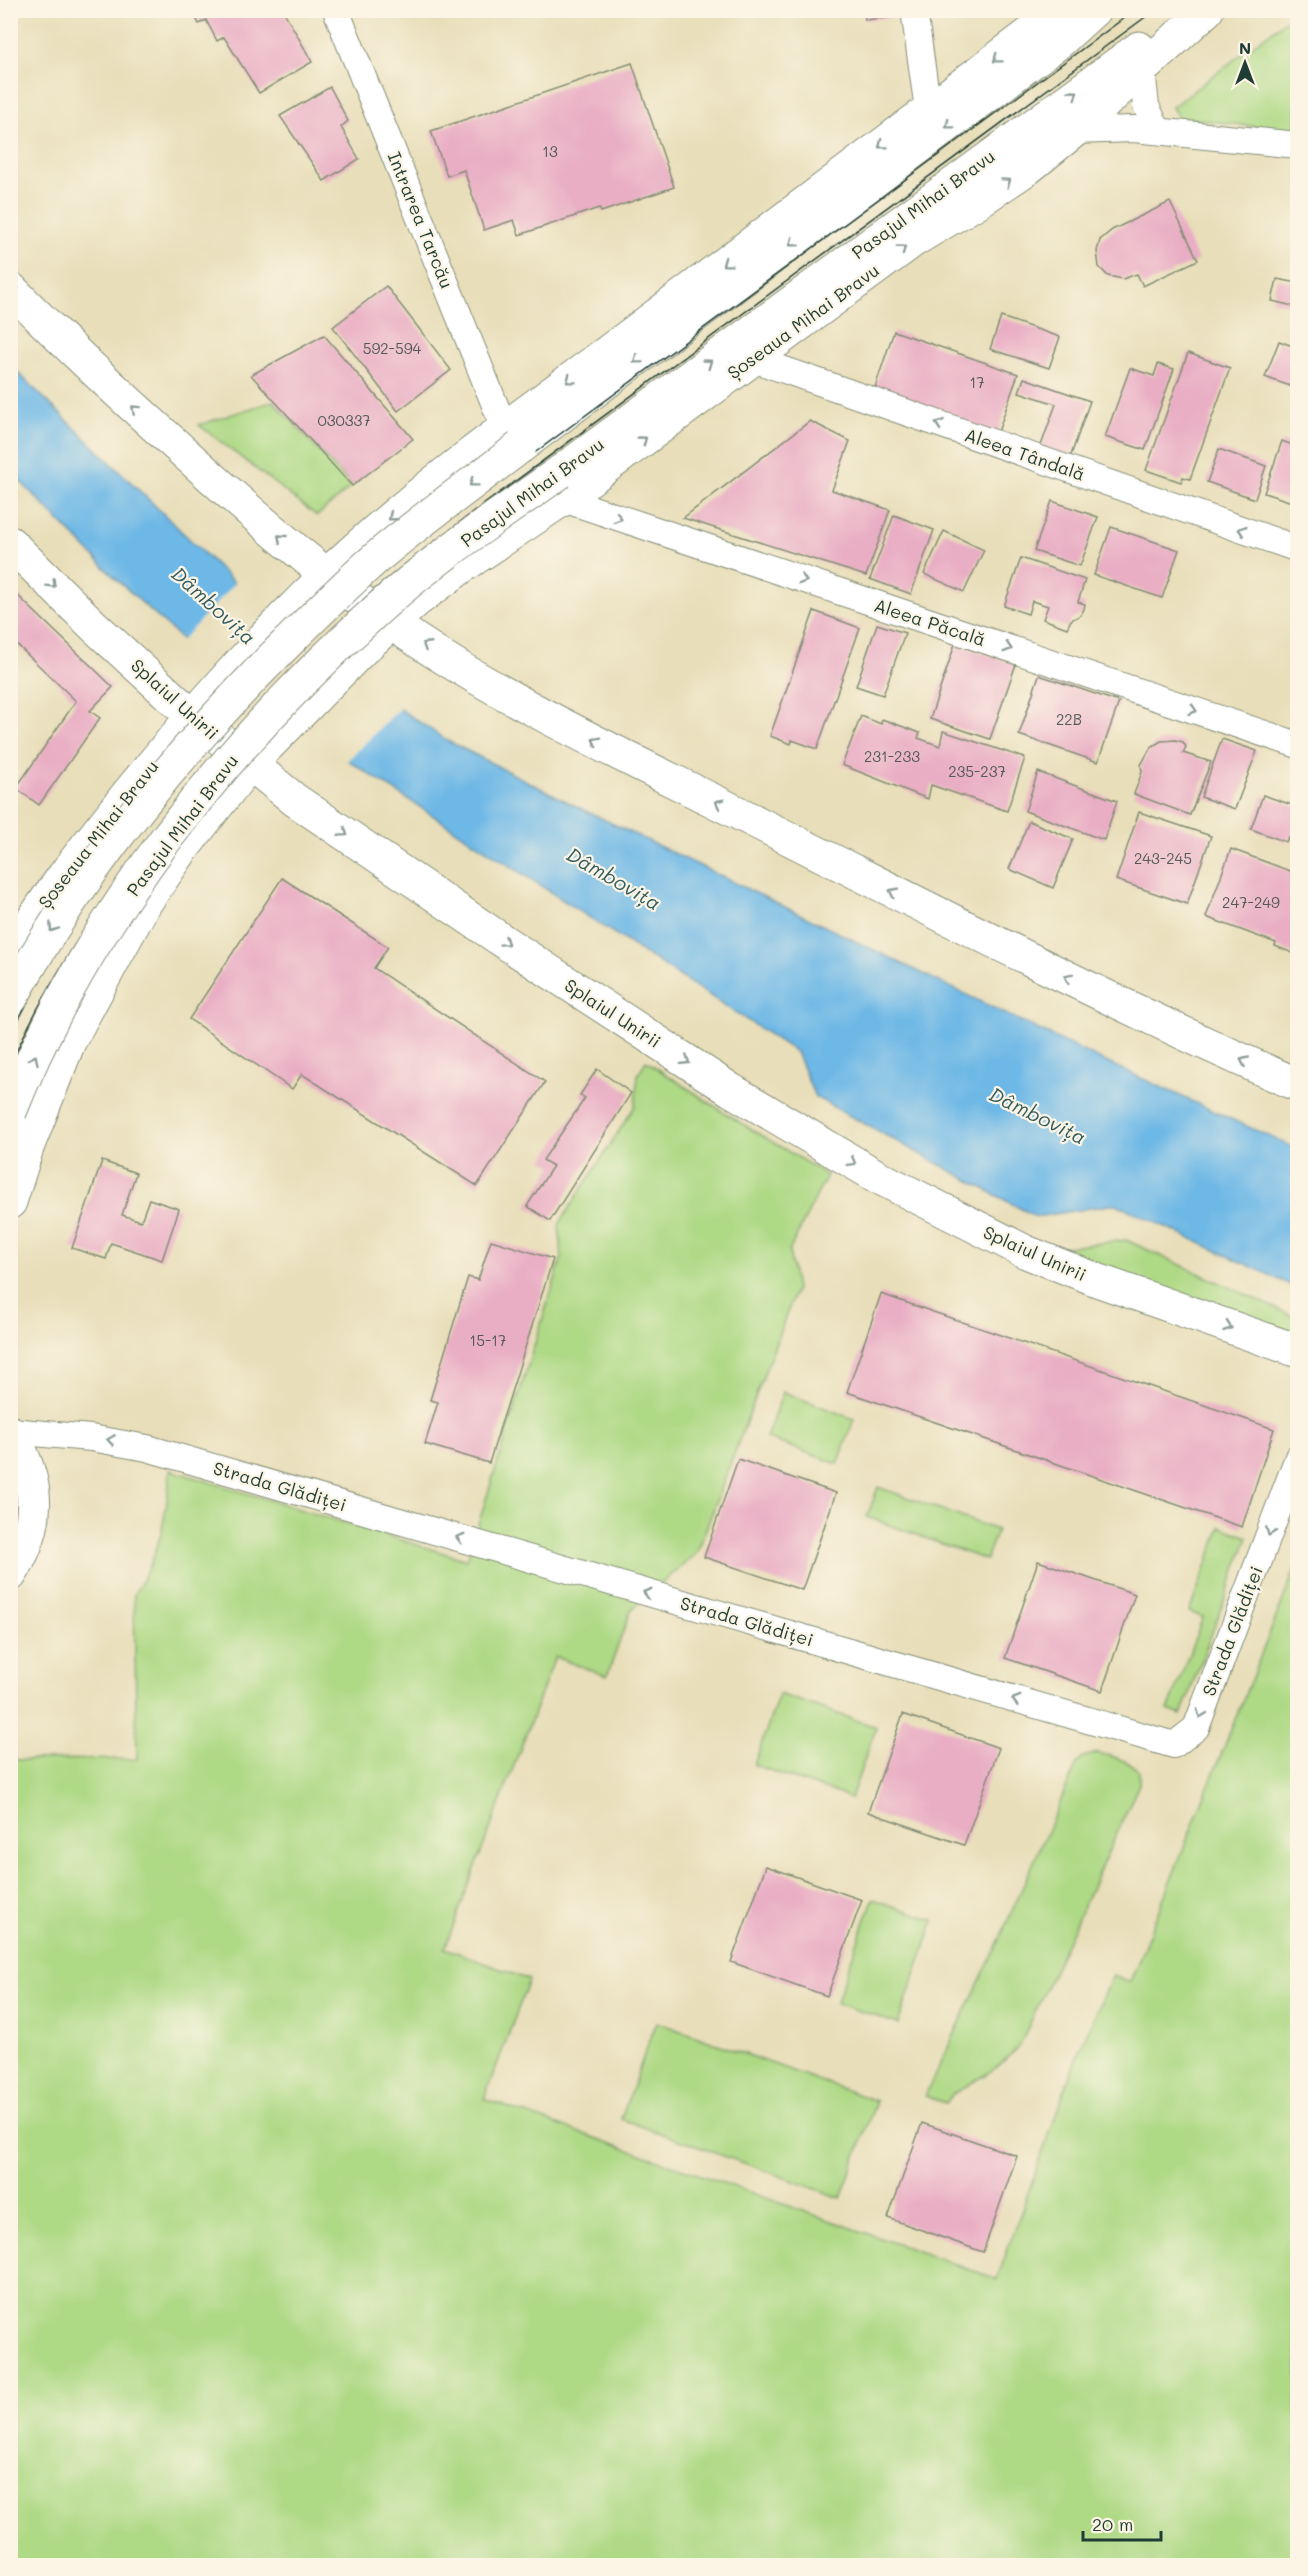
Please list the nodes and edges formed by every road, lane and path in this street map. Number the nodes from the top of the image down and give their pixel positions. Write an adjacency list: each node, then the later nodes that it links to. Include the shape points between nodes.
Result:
1 (336, 10): 14 (street, Intrarea Tarcău)
2 (914, 10): 8 (street)
3 (1066, 10): 8 (main road, one-way to 8)
4 (1094, 10): 24 (main road, one-way to 24, bridge, via 1059,42 448,502 350,581 225,705 146,799 47,936)
5 (1198, 10): 26 (main road, Pasajul Mihai Bravu, one-way to 5, bridge, via 63,998 147,867 255,731 348,637 403,587 1026,129)
6 (1207, 10): 7 (main road, Șoseaua Mihai Bravu)
7 (1142, 70): 9 (main road, Șoseaua Mihai Bravu); 10 (street, via 1146,106)
8 (928, 110): 14 (main road, one-way to 14)
9 (1074, 131): 10 (street); 13 (main road, Șoseaua Mihai Bravu, one-way to 9, via 914,240 996,190)
10 (1158, 131): 11 (street)
11 (1298, 145)
12 (10, 288): 18 (main road, one-way to 12, via 128,402)
13 (753, 358): 15 (main road, Șoseaua Mihai Bravu, one-way to 13); 17 (street, Aleea Tândală, one-way to 13)
14 (505, 430): 18 (main road, one-way to 18, via 381,526)
15 (563, 499): 19 (main road, Șoseaua Mihai Bravu, via 463,566); 21 (street, Aleea Păcală, one-way to 21)
16 (10, 543): 20 (main road, Splaiul Unirii, one-way to 20)
17 (1298, 549)
18 (326, 575): 19 (main road); 20 (main road, Șoseaua Mihai Bravu)
19 (391, 623): 22 (main road, Șoseaua Mihai Bravu); 25 (main road, one-way to 19, via 1124,1006 639,763 483,680)
20 (192, 716): 22 (main road, Splaiul Unirii); 23 (main road, Șoseaua Mihai Bravu, via 42,906)
21 (1298, 745)
22 (249, 765): 27 (main road, via 143,906 98,986 50,1086); 28 (main road, Splaiul Unirii, one-way to 28, via 302,805 659,1044 878,1177 1036,1256)
23 (10, 956)
24 (10, 1000)
25 (1298, 1085)
26 (10, 1112)
27 (10, 1202)
28 (1298, 1351)
29 (10, 1432): 30 (street, Strada Glădiței, one-way to 29, via 1196,1728 1174,1745 147,1448 91,1438); 31 (main road, via 23,1453 35,1502 27,1545)
30 (1298, 1457)
31 (10, 1575)

